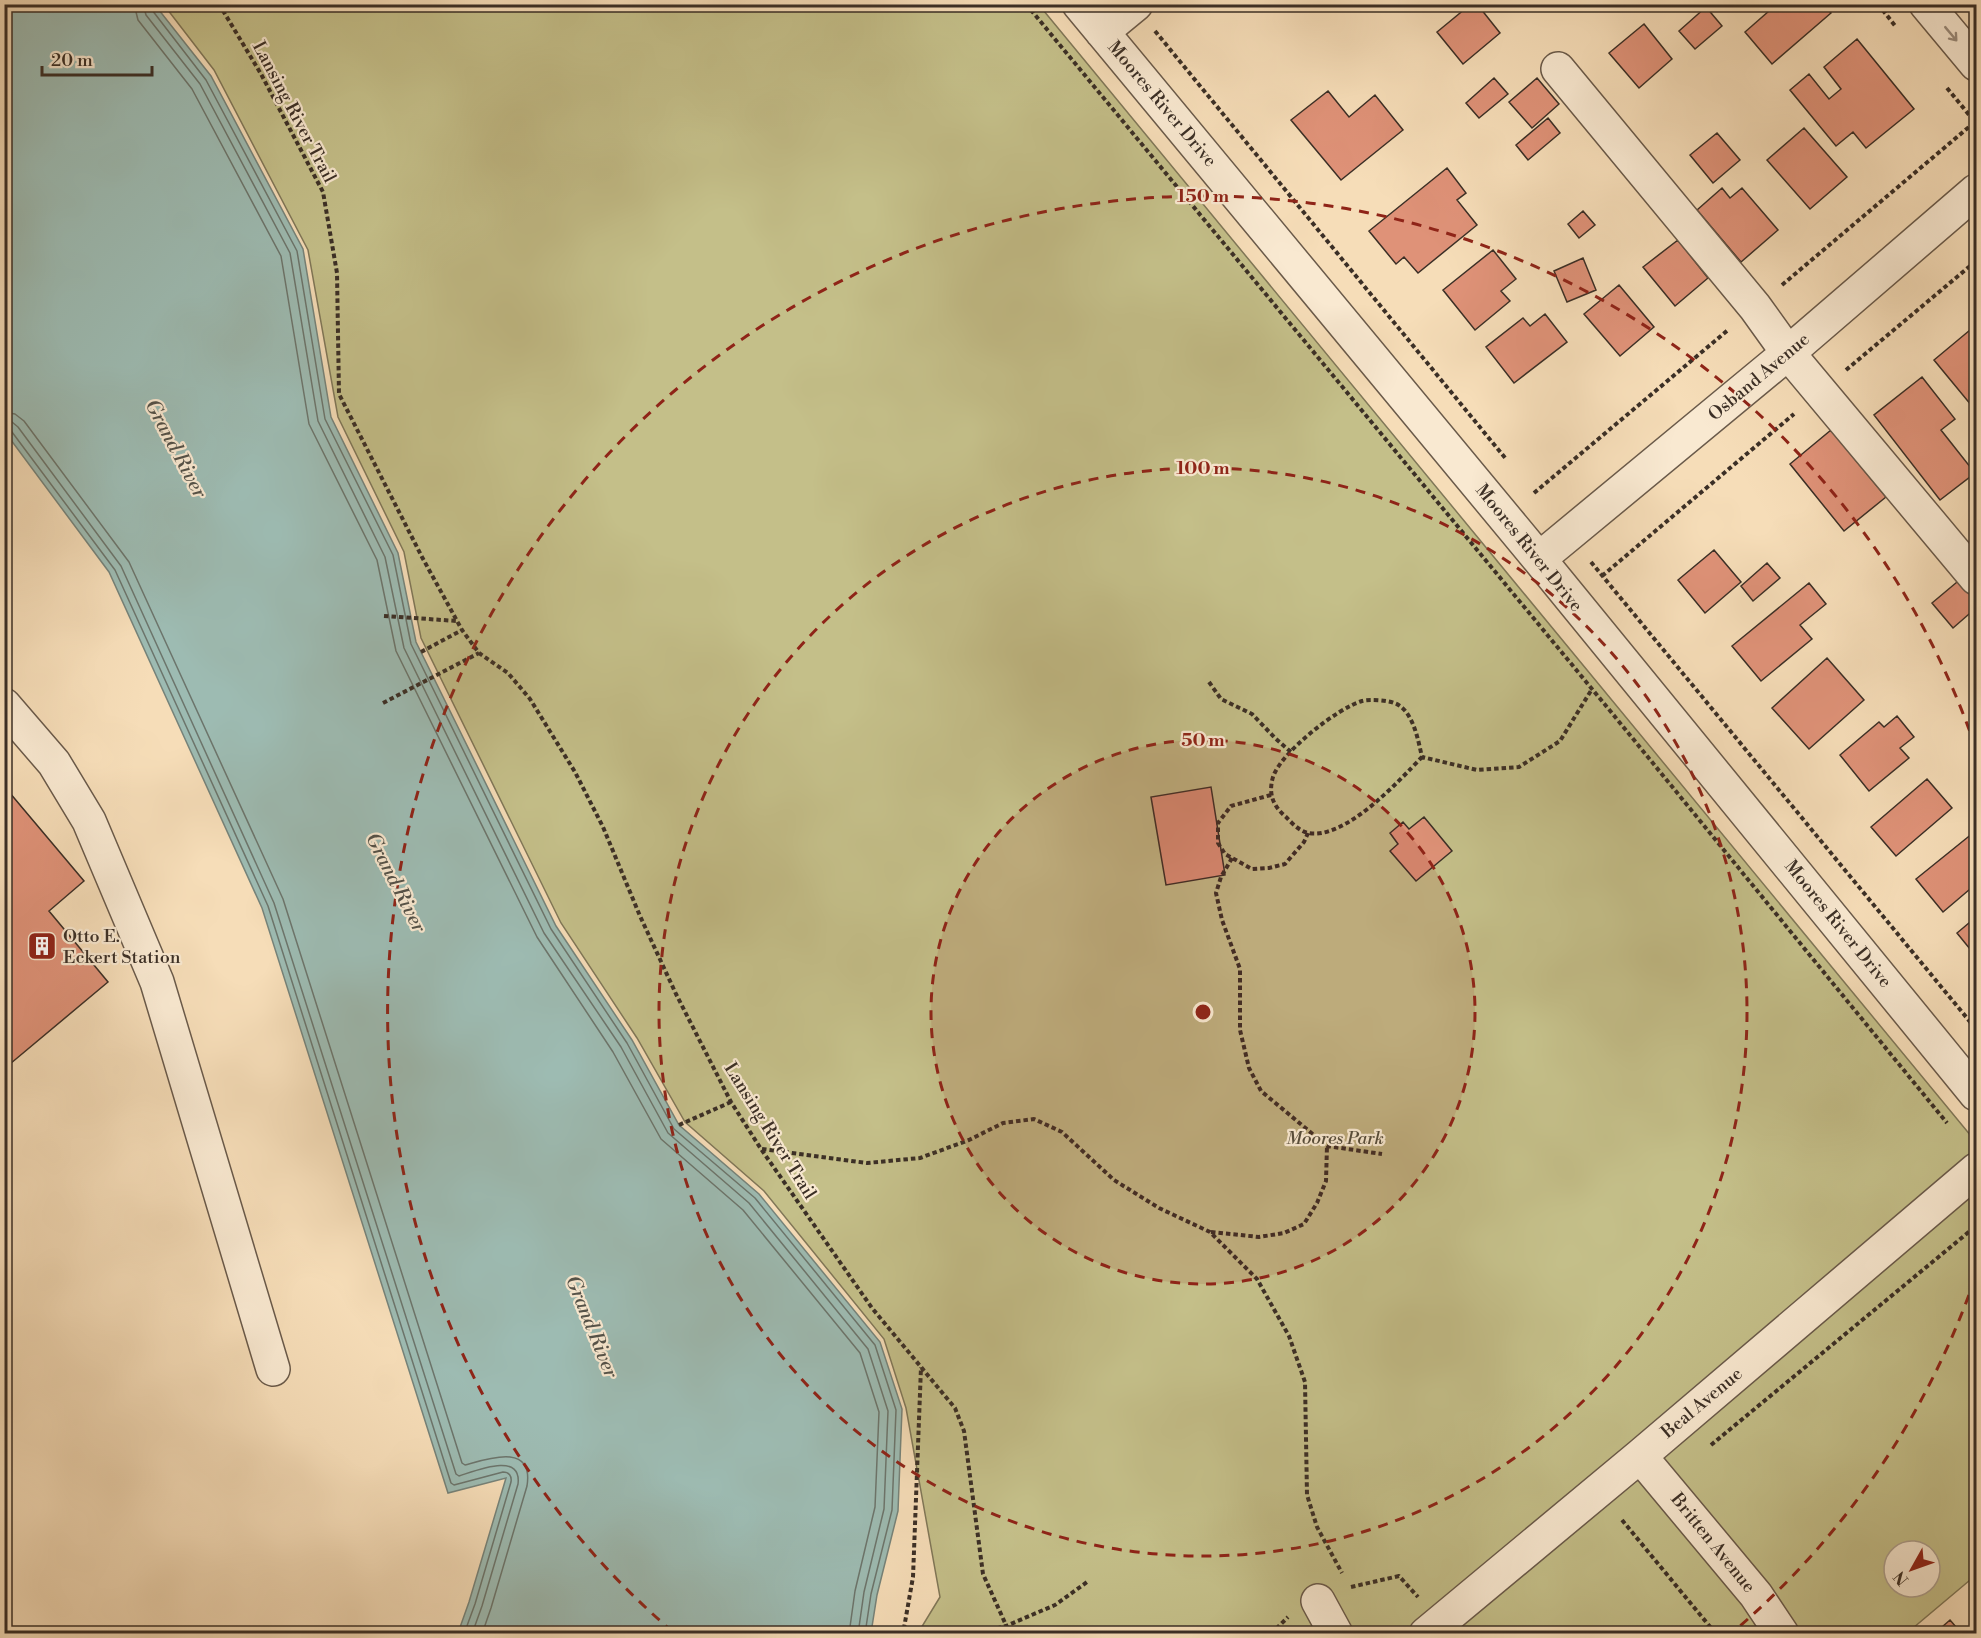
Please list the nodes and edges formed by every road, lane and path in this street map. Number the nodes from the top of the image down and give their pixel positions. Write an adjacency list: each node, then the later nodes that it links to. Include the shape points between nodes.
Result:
1 (219, 4): 17 (path, Lansing River Trail, via 323,192 338,273 339,394)
2 (1026, 4): 22 (path)
3 (1079, 4): 6 (street, Moores River Drive)
4 (1136, 4): 6 (street)
5 (1926, 4): 7 (street, one-way to 7)
6 (1102, 33): 13 (street, Moores River Drive)
7 (1977, 64)
8 (1558, 69): 11 (street)
9 (1977, 191): 11 (street, Osband Avenue)
10 (1977, 261): 12 (path)
11 (1788, 353): 12 (street); 13 (street, Osband Avenue)
12 (1820, 392): 14 (path); 15 (street)
13 (1539, 559): 30 (street, Moores River Drive)
14 (1602, 576)
15 (1977, 578)
16 (384, 616): 17 (path)
17 (458, 621): 18 (path, Lansing River Trail)
18 (462, 630): 19 (path); 20 (path, Lansing River Trail)
19 (421, 652)
20 (479, 653): 23 (path); 31 (path, Lansing River Trail, via 508,673 530,699 575,772)
21 (1209, 682): 25 (path, via 1221,699 1252,714)
22 (1592, 689): 26 (path, via 1560,741 1519,767 1477,770); 32 (path)
23 (383, 703)
24 (4, 705): 41 (street, via 54,764 89,821 157,982)
25 (1292, 752): 26 (path, via 1330,718 1364,700 1396,703 1412,719); 27 (path, via 1274,775)
26 (1422, 757): 28 (path, via 1357,816 1323,834)
27 (1271, 795): 28 (path, via 1277,809); 29 (path, via 1231,806 1218,823 1218,843)
28 (1308, 833): 29 (path, via 1285,864 1252,869)
29 (1233, 858): 34 (path, via 1216,894 1240,969 1240,1030 1249,1068 1261,1090)
30 (1977, 1094)
31 (731, 1102): 33 (path); 35 (path, Lansing River Trail)
32 (1947, 1123)
33 (679, 1125)
34 (1327, 1146): 36 (path); 39 (path, via 1326,1181 1304,1224 1260,1237)
35 (761, 1149): 39 (path, via 867,1163 920,1158 1003,1123 1034,1119 1062,1132 1114,1180 1159,1208); 40 (path, Lansing River Trail, via 872,1308)
36 (1382, 1154)
37 (1977, 1170): 43 (street, Beal Avenue)
38 (1977, 1226): 42 (path)
39 (1210, 1232): 46 (path, via 1257,1279 1289,1336 1305,1382 1307,1495 1317,1527)
40 (921, 1366): 48 (path, Lansing River Trail, via 955,1408 964,1431 983,1574); 50 (path, via 913,1577 904,1628)
41 (273, 1369)
42 (1706, 1450)
43 (1640, 1456): 44 (street, Britten Avenue); 49 (street, Beal Avenue)
44 (1665, 1484): 54 (path, via 1622,1520); 55 (street, Britten Avenue, via 1756,1595)
45 (1087, 1582): 48 (path, via 1055,1605)
46 (1349, 1587): 47 (path); 49 (path, via 1400,1576 1421,1600)
47 (1317, 1601): 53 (street)
48 (1006, 1626): 51 (path); 52 (path, Lansing River Trail)
49 (1431, 1629)
50 (919, 1634)
51 (975, 1634)
52 (1010, 1634)
53 (1336, 1634)
54 (1716, 1634)
55 (1782, 1634)

